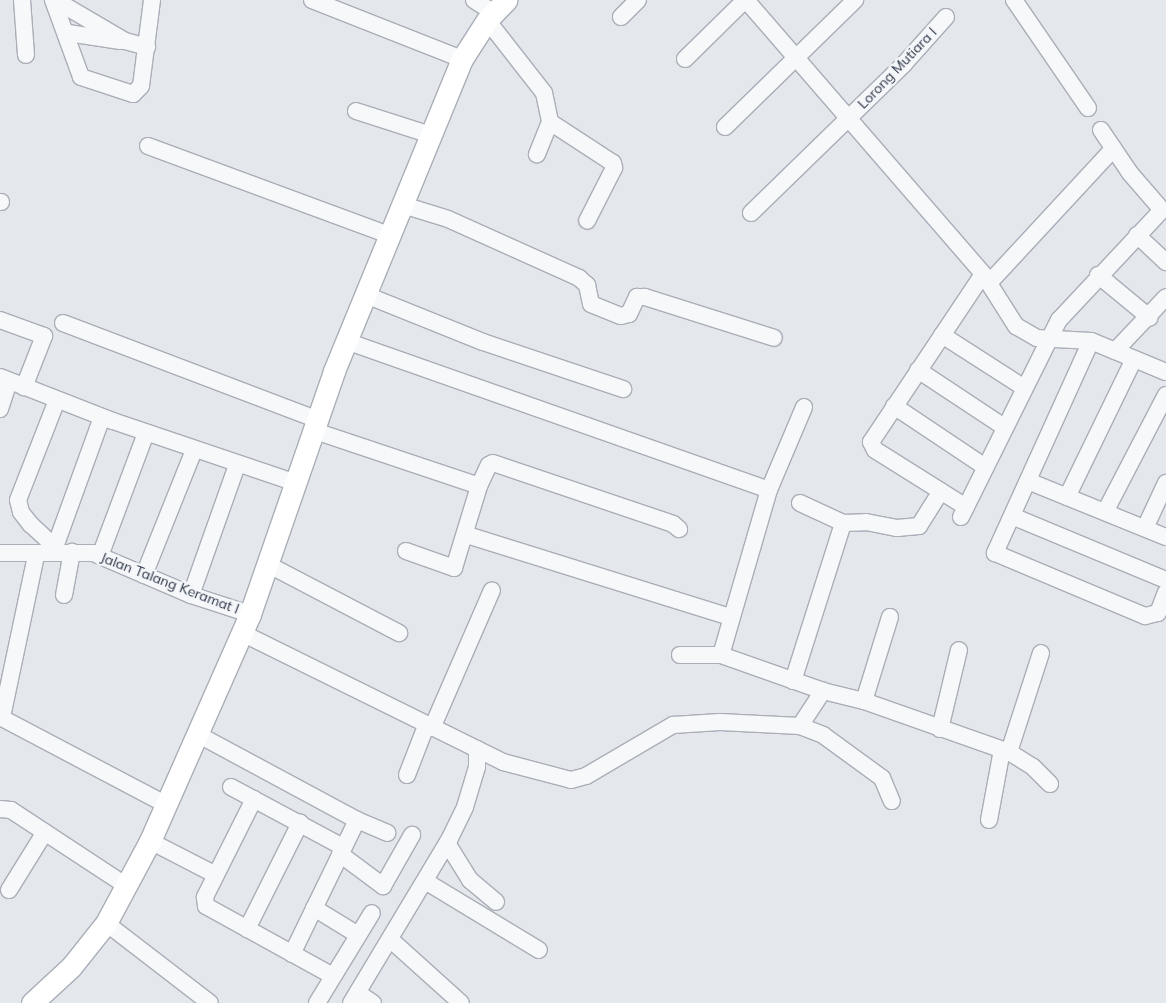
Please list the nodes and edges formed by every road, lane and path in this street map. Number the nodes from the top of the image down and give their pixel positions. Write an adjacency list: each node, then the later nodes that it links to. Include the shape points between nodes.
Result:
1 (22, 0): 16 (street)
2 (54, 0): 13 (street); 14 (street)
3 (152, 0): 15 (street)
4 (312, 0): 17 (street)
5 (474, 0): 10 (street)
6 (638, 0): 11 (street)
7 (745, 0): 18 (street); 19 (street)
8 (855, 0): 19 (street)
9 (1014, 0): 20 (street)
10 (496, 11): 17 (main road); 23 (street, via 544,93)
11 (621, 17)
12 (946, 17): 22 (street, Lorong Mutiara I, via 904,64)
13 (68, 33): 14 (street); 15 (street, via 81,76 133,94 140,89)
14 (125, 41): 15 (street)
15 (147, 47)
16 (26, 55)
17 (462, 59): 26 (main road)
18 (685, 59)
19 (797, 59): 22 (street); 24 (street)
20 (1088, 108)
21 (356, 111): 26 (street)
22 (848, 118): 32 (street, Lorong Mutiara I); 38 (street)
23 (550, 122): 29 (street); 33 (street, via 613,163 614,168)
24 (725, 127)
25 (1101, 130): 28 (street)
26 (431, 135): 30 (main road)
27 (148, 146): 35 (street)
28 (1113, 149): 31 (street); 38 (street)
29 (536, 154)
30 (403, 205): 35 (main road); 45 (street, via 448,219 579,278 587,285 592,304 621,316 629,314 637,298 645,296)
31 (1164, 212): 34 (street)
32 (751, 213)
33 (587, 221)
34 (1137, 235): 36 (street); 37 (street)
35 (391, 236): 39 (main road)
36 (1166, 262)
37 (1098, 275): 41 (street); 46 (street, via 1059,320)
38 (986, 279): 44 (street); 46 (street, via 1016,326 1026,335)
39 (366, 295): 47 (main road); 55 (street, via 483,342)
40 (1166, 298): 41 (street)
41 (1150, 318): 49 (street)
42 (0, 320): 53 (street, via 44,336)
43 (63, 323): 62 (street)
44 (942, 335): 52 (street); 54 (street)
45 (774, 338)
46 (1047, 340): 48 (street); 54 (street)
47 (346, 341): 62 (main road); 72 (street)
48 (1091, 341): 49 (street); 68 (street)
49 (1115, 351): 50 (street)
50 (1134, 359): 51 (street); 74 (street)
51 (1163, 366)
52 (918, 370): 58 (street); 63 (street)
53 (11, 382): 57 (street); 60 (street)
54 (1023, 387): 63 (street)
55 (623, 389)
56 (1166, 395): 76 (street)
57 (57, 400): 61 (street); 83 (street, via 18,500 21,512)
58 (894, 406): 67 (street); 73 (street, via 871,439 872,447)
59 (804, 408): 72 (street)
60 (0, 409)
61 (102, 417): 64 (street); 83 (street)
62 (314, 424): 69 (main road); 71 (street)
63 (1004, 427): 67 (street)
64 (146, 433): 65 (street); 88 (street)
65 (194, 450): 66 (street); 90 (street)
66 (237, 465): 69 (street); 95 (street)
67 (985, 467): 73 (street, via 964,512)
68 (1028, 481): 74 (street); 77 (street)
69 (296, 483): 89 (main road)
70 (1166, 483): 79 (street)
71 (479, 486): 80 (street, via 489,464 493,463); 81 (street)
72 (769, 490): 96 (street)
73 (941, 491): 78 (street, via 920,526 897,528 866,522)
74 (1067, 497): 76 (street)
75 (800, 503): 78 (street)
76 (1105, 512): 79 (street)
77 (1012, 516): 91 (street); 93 (street, via 996,555 1145,616 1158,613)
78 (843, 523): 104 (street)
79 (1145, 528): 82 (street)
80 (679, 529)
81 (467, 535): 84 (street, via 454,568); 96 (street)
82 (1166, 537)
83 (54, 550): 85 (street, Jalan Talang Keramat I); 87 (street, Jalan Talang Keramat I)
84 (406, 551)
85 (72, 552): 88 (street, Jalan Talang Keramat I); 94 (street)
86 (0, 553): 87 (street, Jalan Talang Keramat I)
87 (36, 555): 107 (street)
88 (100, 556): 90 (street, Jalan Talang Keramat I)
89 (269, 565): 98 (main road); 99 (street)
90 (144, 575): 95 (street, Jalan Talang Keramat I)
91 (1166, 580)
92 (492, 590): 109 (street)
93 (1166, 592)
94 (64, 595)
95 (191, 595): 98 (street, Jalan Talang Keramat I)
96 (731, 617): 102 (street)
97 (890, 617): 106 (street)
98 (246, 624): 109 (street, Jalan Talang Keramat I); 111 (main road)
99 (399, 633)
100 (959, 650): 110 (street)
101 (1041, 653): 113 (street)
102 (721, 654): 103 (street); 104 (street)
103 (680, 655)
104 (793, 681): 105 (street)
105 (823, 691): 106 (street); 108 (street)
106 (864, 701): 110 (street)
107 (1, 717): 119 (street)
108 (800, 726): 112 (street, Jalan Talang Keramat I, via 720,722 673,725 586,776 571,780 519,767); 118 (street, Jalan Talang Keramat I, via 823,735 882,778)
109 (429, 727): 112 (street, Jalan Talang Keramat I); 114 (street)
110 (940, 728): 113 (street)
111 (199, 734): 119 (main road); 121 (street)
112 (477, 749): 128 (street, via 476,767 465,807)
113 (1005, 751): 115 (street, via 1033,767); 122 (street)
114 (406, 775)
115 (1050, 784)
116 (231, 787): 117 (street)
117 (254, 800): 123 (street); 130 (street)
118 (892, 801)
119 (167, 805): 127 (main road)
120 (0, 809): 124 (street, via 12,810)
121 (357, 820): 125 (street); 129 (street)
122 (989, 820)
123 (300, 824): 129 (street); 138 (street)
124 (44, 832): 132 (street); 133 (street)
125 (387, 833)
126 (412, 835): 129 (street, via 383,886)
127 (150, 841): 130 (street); 132 (main road)
128 (448, 843): 131 (street); 134 (street, via 470,880)
129 (341, 850): 135 (street)
130 (216, 875): 138 (street, via 205,897 206,906)
131 (425, 882): 140 (street); 141 (street)
132 (128, 887): 137 (main road)
133 (9, 890)
134 (496, 902)
135 (314, 908): 139 (street); 142 (street)
136 (372, 912): 139 (street)
137 (106, 923): 145 (main road, via 71,967); 146 (street)
138 (247, 929): 142 (street)
139 (358, 935): 143 (street)
140 (391, 940): 144 (street); 149 (street)
141 (539, 950)
142 (292, 954): 143 (street)
143 (333, 976): 147 (street)
144 (355, 998): 148 (street)
145 (32, 1003)
146 (210, 1003)
147 (317, 1003)
148 (373, 1003)
149 (461, 1003)

